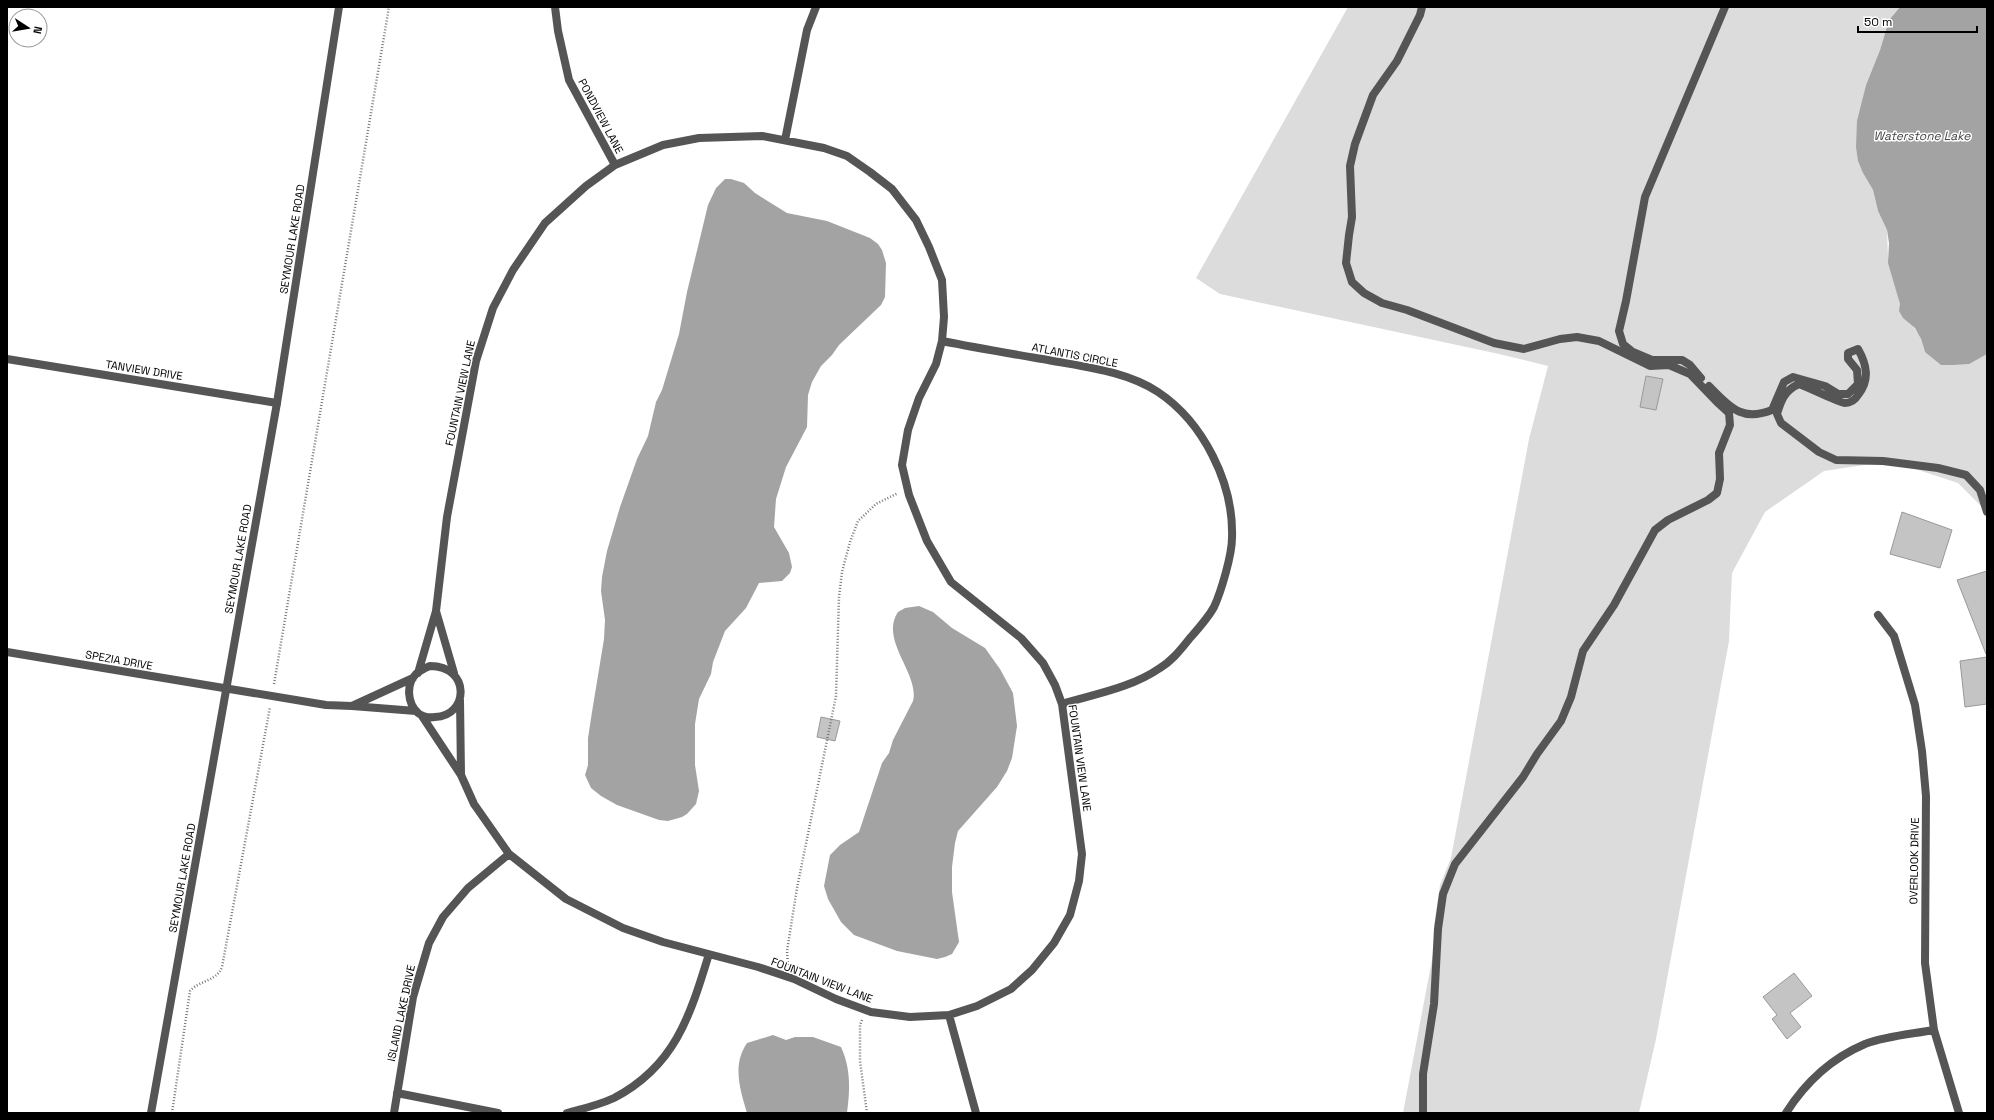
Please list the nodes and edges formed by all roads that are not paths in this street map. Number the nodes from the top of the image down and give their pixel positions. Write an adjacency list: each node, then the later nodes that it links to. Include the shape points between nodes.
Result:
1 (339, 7): 10 (street, SEYMOUR LAKE ROAD)
2 (555, 7): 7 (street, PONDVIEW LANE, via 569,80)
3 (816, 7): 6 (street, via 807,30)
4 (1422, 7): 33 (street, via 1397,61 1374,95 1355,144 1350,166 1352,217 1346,263 1352,282 1364,293 1382,303 1408,310 1494,343 1524,349 1577,337 1598,340 1650,366 1669,365 1690,374 1729,413 1730,425 1719,453 1720,480 1717,493 1655,530 1631,575 1583,650 1571,697 1561,721 1523,777 1455,864 1442,894 1434,1004 1423,1074)
5 (1726, 7): 11 (street, via 1645,197 1619,331 1623,344 1633,352 1652,360 1682,360 1690,365 1725,403 1744,415 1759,415 1772,410 1784,382 1793,377 1825,386 1838,394 1848,394 1858,384 1857,370 1848,359 1848,353 1858,350 1867,372 1864,388 1854,400 1845,403 1799,384 1789,388 1781,401 1777,414 1782,423 1819,452 1836,460 1883,461 1938,468 1966,475 1980,490)
6 (785, 140): 7 (street, FOUNTAIN VIEW LANE, via 762,136 699,138 663,146); 8 (street, FOUNTAIN VIEW LANE, via 847,156 892,189 916,220 942,280)
7 (615, 166): 12 (street, FOUNTAIN VIEW LANE, via 586,186 546,223 513,270 493,308 476,361 450,501)
8 (942, 341): 19 (street, FOUNTAIN VIEW LANE, via 936,364 919,398 908,430 902,464 908,489 927,542 951,582 1021,638 1043,663); 19 (street, ATLANTIS CIRCLE, via 1094,368 1123,376 1157,392 1184,414 1202,437 1220,473 1229,504 1232,538 1225,575 1214,607 1179,652 1161,668 1142,679)
9 (7, 359): 10 (street, TANVIEW DRIVE)
10 (277, 403): 17 (street, SEYMOUR LAKE ROAD)
11 (1987, 512)
12 (436, 612): 15 (street, FOUNTAIN VIEW LANE); 16 (street, FOUNTAIN VIEW LANE)
13 (1878, 615): 26 (street, OVERLOOK DRIVE, via 1894,636 1905,668 1915,705 1922,751 1927,832 1925,963)
14 (7, 652): 17 (street, SPEZIA DRIVE)
15 (454, 673): 16 (street, via 440,666 430,666); 18 (street, via 461,688)
16 (415, 675): 20 (street); 21 (street, via 409,688 410,699)
17 (227, 688): 20 (street, SPEZIA DRIVE, via 326,705); 28 (street, SEYMOUR LAKE ROAD)
18 (460, 698): 21 (street, via 449,714 441,717); 22 (street, FOUNTAIN VIEW LANE)
19 (1062, 704): 25 (street, FOUNTAIN VIEW LANE, via 1082,854 1079,881 1070,915 1054,943 1032,970 1011,989 977,1006)
20 (352, 706): 21 (street)
21 (419, 714): 22 (street, FOUNTAIN VIEW LANE)
22 (461, 775): 23 (street, FOUNTAIN VIEW LANE, via 474,804)
23 (509, 854): 24 (street, FOUNTAIN VIEW LANE, via 566,899 590,912 623,928); 27 (street, ISLAND LAKE DRIVE, via 468,888 444,916 429,943 413,997)
24 (709, 954): 25 (street, FOUNTAIN VIEW LANE, via 788,977 865,1010 910,1017); 31 (street, via 695,999 680,1034 660,1064 637,1084 612,1098)
25 (949, 1015): 32 (street)
26 (1934, 1030): 34 (street, via 1866,1044 1836,1060 1812,1079); 35 (street, OVERLOOK DRIVE)
27 (396, 1093): 29 (street, ISLAND LAKE DRIVE); 30 (street)
28 (151, 1113)
29 (394, 1113)
30 (498, 1113)
31 (567, 1113)
32 (976, 1113)
33 (1423, 1113)
34 (1786, 1113)
35 (1959, 1113)

